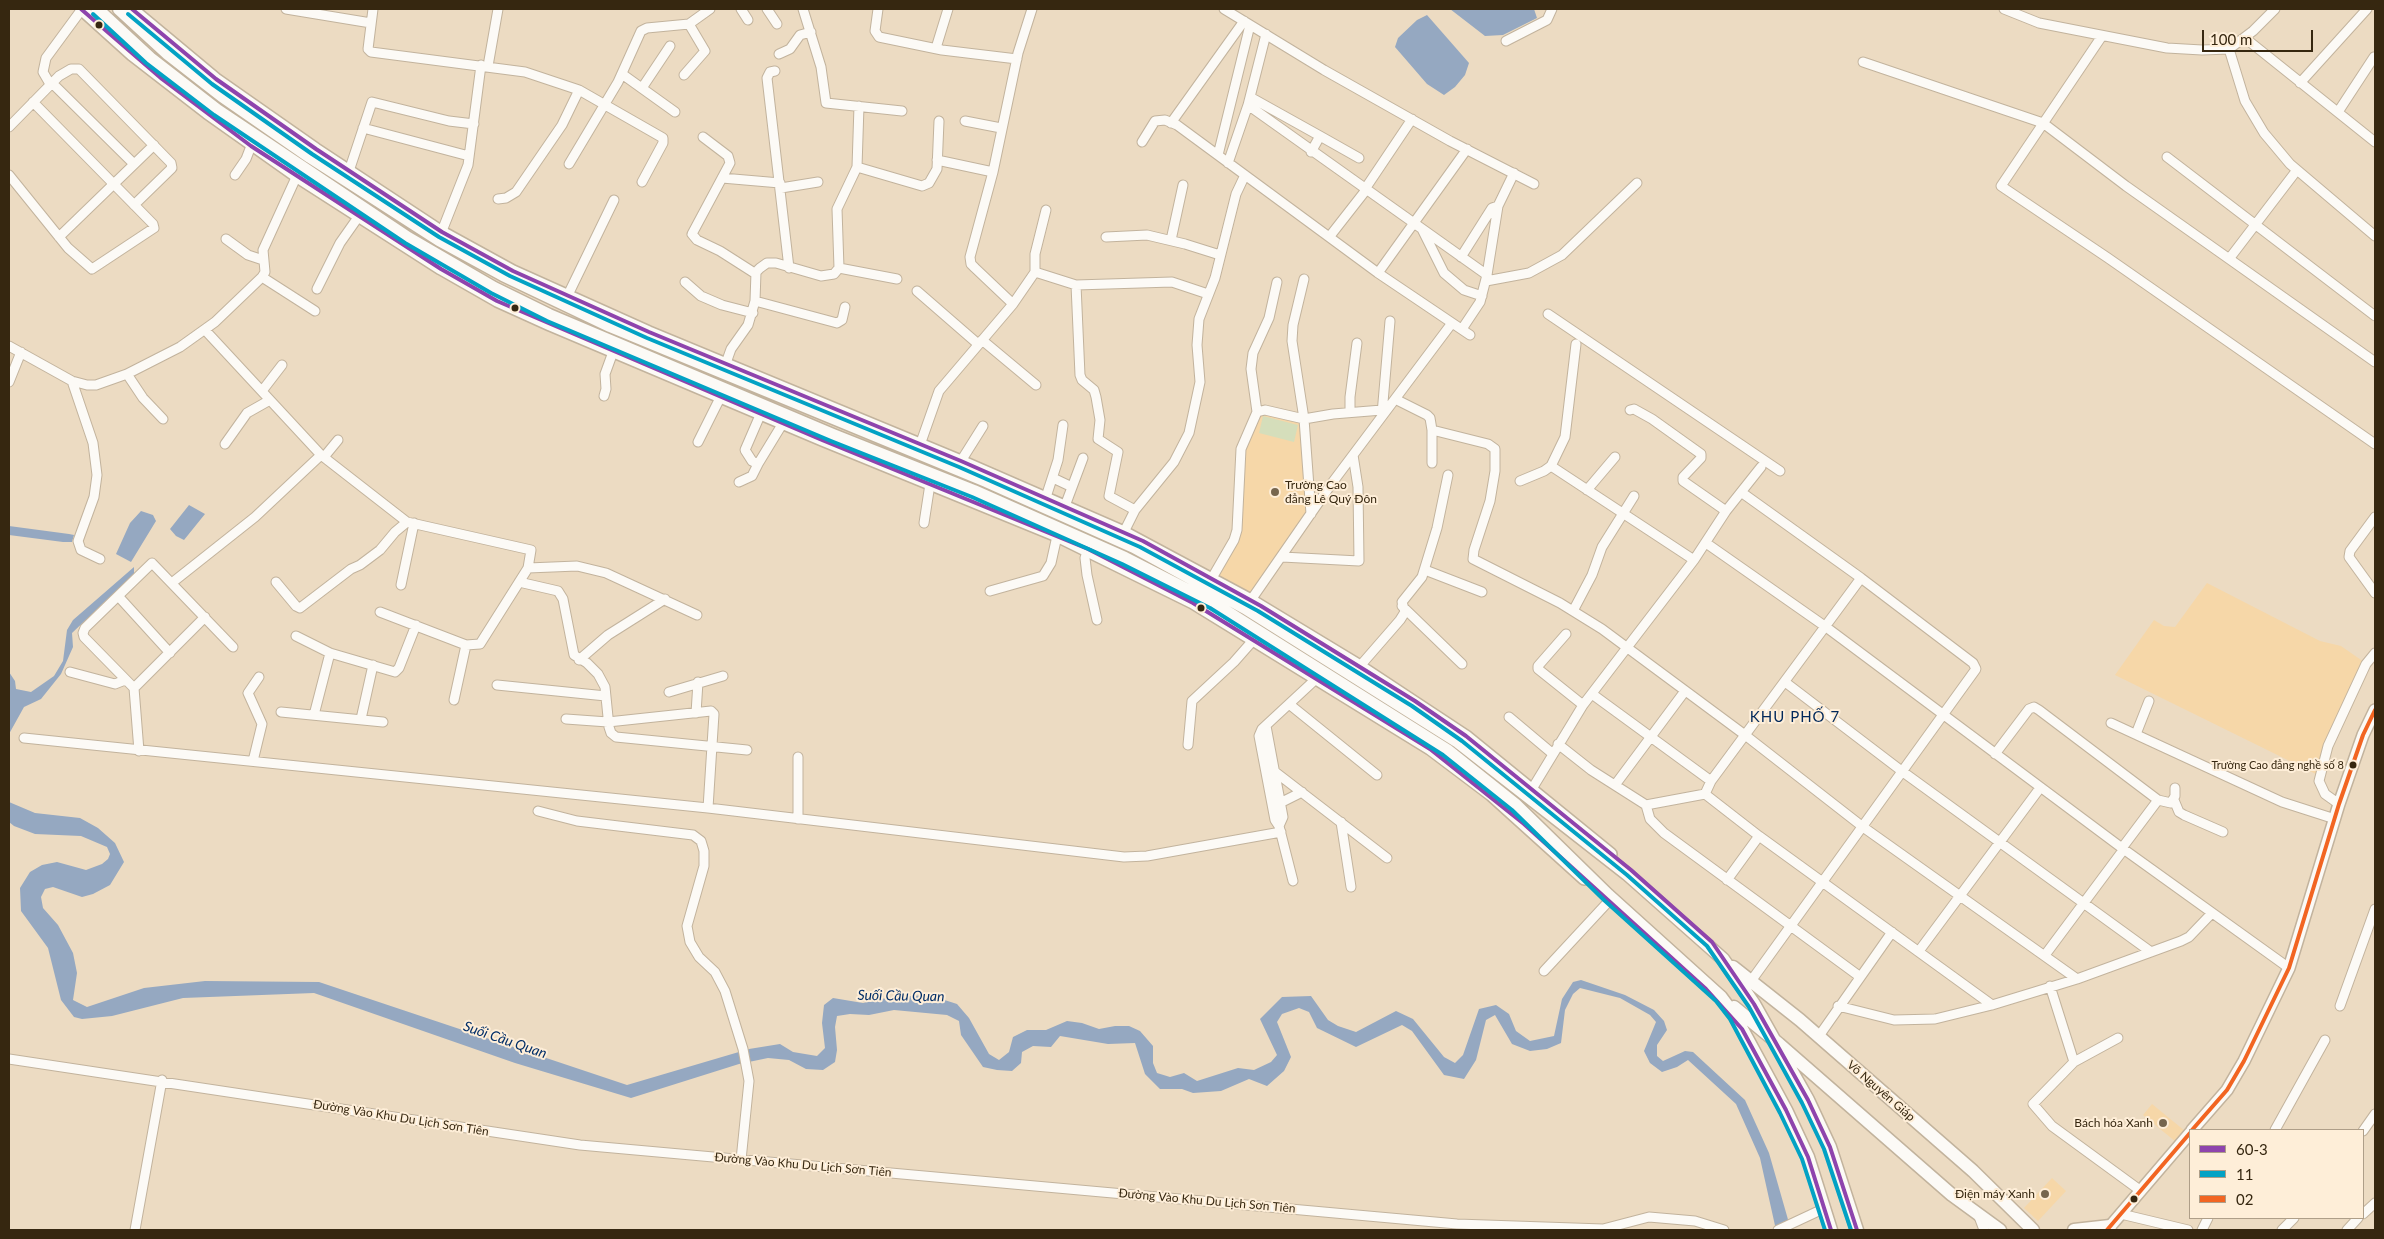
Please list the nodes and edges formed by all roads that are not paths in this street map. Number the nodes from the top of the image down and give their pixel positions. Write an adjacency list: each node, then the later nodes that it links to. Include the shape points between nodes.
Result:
1 (82, 9): 42 (street, via 46,58 43,72); 66 (main road, via 162,79)
2 (97, 9): 74 (highway, via 185,86)
3 (118, 9): 74 (highway, via 192,73)
4 (132, 9): 74 (main road, via 216,79)
5 (286, 9): 21 (street)
6 (373, 9): 21 (street)
7 (498, 9): 37 (street)
8 (710, 9): 23 (street)
9 (741, 9): 20 (street)
10 (767, 9): 24 (street)
11 (803, 9): 25 (street)
12 (878, 9): 31 (street, via 875,31 879,37)
13 (948, 9): 31 (street)
14 (1032, 9): 35 (street)
15 (1224, 9): 22 (street)
16 (1552, 9): 29 (street, via 1547,20)
17 (2004, 9): 27 (street, via 2039,23)
18 (2275, 9): 28 (street)
19 (2366, 9): 41 (street)
20 (748, 20)
21 (371, 23): 37 (street, via 368,49 371,52)
22 (1247, 23): 26 (street); 55 (street); 69 (street)
23 (689, 24): 39 (street, via 641,31); 40 (street, via 705,52)
24 (777, 24)
25 (811, 32): 33 (street, via 800,35 790,49); 48 (street, via 824,102)
26 (1266, 34): 45 (street); 52 (street)
27 (2102, 36): 32 (street, via 2167,48); 56 (street)
28 (2245, 38): 32 (street); 41 (street)
29 (1506, 41)
30 (670, 46): 43 (street)
31 (936, 48): 35 (street)
32 (2229, 49): 79 (street, via 2245,101 2264,133)
33 (778, 54)
34 (2374, 58): 51 (street)
35 (1017, 59): 60 (street)
36 (1864, 62): 56 (street)
37 (484, 65): 44 (street, via 525,72); 57 (street)
38 (775, 72): 93 (street, via 770,72 767,78)
39 (622, 74): 43 (street); 47 (street)
40 (684, 75)
41 (2300, 83): 51 (street)
42 (51, 84): 46 (street); 65 (street, via 66,71 79,69); 76 (street)
43 (642, 88): 49 (street)
44 (579, 90): 47 (street); 95 (street, via 562,126 516,192)
45 (1249, 101): 62 (street); 68 (street); 75 (street)
46 (33, 102): 58 (street); 89 (street)
47 (606, 104): 77 (street); 87 (street, via 664,141)
48 (859, 106): 50 (street); 78 (street)
49 (675, 112)
50 (902, 112)
51 (2338, 112): 64 (street)
52 (1412, 119): 67 (street); 94 (street)
53 (939, 121): 73 (street)
54 (965, 121): 60 (street)
55 (1171, 123): 63 (street, via 1155,121); 69 (street)
56 (2043, 123): 113 (street); 175 (street, via 2001,186)
57 (474, 124): 59 (street, via 372,102); 70 (street)
58 (9, 127)
59 (363, 128): 70 (street); 80 (street)
60 (1001, 128): 81 (street)
61 (703, 136): 86 (street, via 730,158)
62 (1320, 136): 68 (street); 72 (street)
63 (1142, 142)
64 (2375, 142)
65 (154, 145): 76 (street); 97 (street, via 172,168)
66 (251, 146): 74 (main road); 84 (street)
67 (1467, 149): 82 (street); 102 (street)
68 (1311, 152): 94 (street)
69 (1218, 155): 75 (street)
70 (469, 156): 104 (street, via 463,180)
71 (2167, 157): 101 (street)
72 (1359, 158)
73 (937, 160): 78 (street, via 933,178 922,186); 81 (street)
74 (306, 162): 80 (main road); 100 (main road); 103 (highway); 104 (highway); 114 (street, via 263,250)
75 (1228, 163): 85 (street)
76 (134, 164): 89 (street)
77 (569, 164)
78 (856, 167): 116 (street, via 837,209)
79 (2297, 170): 101 (street); 106 (street)
80 (349, 171): 104 (main road)
81 (993, 172): 133 (street, via 970,257 975,268)
82 (1514, 173): 90 (street); 98 (street)
83 (9, 175): 107 (street)
84 (235, 175)
85 (1245, 175): 105 (street); 111 (street, via 1236,194)
86 (722, 178): 93 (street); 119 (street, via 692,234)
87 (642, 182)
88 (818, 182): 93 (street)
89 (114, 184): 97 (street); 107 (street)
90 (1534, 184)
91 (1637, 184): 121 (street, via 1562,255 1529,273)
92 (1183, 185): 110 (street)
93 (780, 186): 115 (street)
94 (1365, 189): 102 (street); 105 (street)
95 (498, 199)
96 (614, 200): 131 (street)
97 (134, 205): 107 (street, via 153,224 153,230 96,268 87,267)
98 (1498, 206): 112 (street, via 1492,208); 121 (street)
99 (1046, 210): 117 (street)
100 (359, 216): 103 (main road); 127 (street, via 340,243)
101 (2254, 224): 113 (street); 138 (street)
102 (1418, 226): 112 (street); 118 (street); 130 (street, via 1444,273 1464,290)
103 (386, 228): 147 (main road, via 441,269 497,301); 156 (highway, via 500,292)
104 (440, 236): 131 (highway, via 503,275)
105 (1330, 236): 118 (street)
106 (2375, 236)
107 (59, 237)
108 (1106, 237): 110 (street, via 1147,235)
109 (226, 239): 114 (street, via 248,255)
110 (1171, 240): 111 (street)
111 (1220, 255): 129 (street)
112 (1461, 257): 121 (street)
113 (2229, 259): 148 (street)
114 (263, 260): 120 (street)
115 (789, 268): 116 (street, via 821,276 834,274); 119 (street, via 766,263)
116 (840, 268): 122 (street)
117 (1035, 272): 126 (street); 133 (street)
118 (1378, 273): 140 (street)
119 (756, 274): 132 (street)
120 (262, 277): 135 (street); 141 (street)
121 (1486, 278): 130 (street)
122 (897, 279)
123 (1304, 279): 166 (street, via 1292,341)
124 (685, 282): 136 (street, via 701,296)
125 (1277, 282): 161 (street, via 1269,318 1253,353 1251,369)
126 (1076, 285): 129 (street, via 1172,282); 200 (street, via 1080,375 1096,397 1100,420 1098,439 1118,452 1109,496)
127 (316, 289)
128 (917, 291): 142 (street)
129 (1208, 294): 200 (street, via 1199,319 1200,382 1189,433 1174,462)
130 (1482, 296): 140 (street, via 1466,332)
131 (565, 300): 150 (highway, via 610,326)
132 (755, 300): 134 (street, via 837,323 842,320); 136 (street)
133 (1013, 304): 142 (street)
134 (845, 307)
135 (315, 311)
136 (753, 313): 150 (street)
137 (1548, 314): 188 (street)
138 (2375, 316)
139 (1390, 322): 164 (street)
140 (1452, 323): 158 (street)
141 (205, 330): 151 (street, via 180,347); 155 (street)
142 (980, 342): 154 (street); 176 (street, via 939,390)
143 (1357, 342): 162 (street)
144 (1576, 344): 185 (street, via 1568,430)
145 (9, 346): 146 (street)
146 (21, 352): 152 (street); 153 (street)
147 (613, 352): 156 (main road); 157 (street, via 605,374)
148 (2375, 362)
149 (282, 365): 155 (street)
150 (721, 366): 171 (highway)
151 (127, 374): 152 (street, via 96,385); 165 (street)
152 (72, 381): 212 (street, via 93,443 97,475 94,497 78,541 85,554)
153 (9, 382)
154 (1036, 385)
155 (262, 391): 159 (street)
156 (723, 392): 163 (main road); 173 (street); 177 (highway)
157 (604, 396)
158 (1395, 399): 164 (street); 170 (street, via 1427,415)
159 (270, 400): 174 (street, via 247,413); 179 (street)
160 (1630, 410): 201 (street, via 1652,419 1701,454 1683,481)
161 (1257, 412): 166 (street, via 1266,410); 217 (street, via 1241,449 1238,530)
162 (1350, 412): 164 (street); 166 (street)
163 (761, 413): 167 (main road); 184 (street, via 745,450)
164 (1382, 413): 178 (street)
165 (163, 419)
166 (1304, 419): 203 (street)
167 (783, 423): 177 (main road); 184 (street)
168 (1063, 425): 190 (street)
169 (983, 426): 182 (street)
170 (1432, 430): 183 (street); 229 (street, via 1488,444 1495,449 1490,501 1474,559)
171 (878, 432): 176 (main road); 231 (highway, via 1118,540)
172 (338, 440): 179 (street)
173 (698, 442)
174 (225, 444)
175 (2375, 444)
176 (920, 445): 182 (main road)
177 (853, 448): 186 (highway)
178 (1352, 455): 203 (street); 211 (street, via 1358,487 1359,561)
179 (322, 456): 205 (street); 219 (street, via 255,516)
180 (1615, 456): 195 (street)
181 (1083, 458): 194 (street)
182 (961, 461): 198 (main road)
183 (1432, 463)
184 (758, 464): 192 (street, via 752,476)
185 (1551, 466): 191 (street); 195 (street)
186 (901, 467): 193 (main road); 214 (highway, via 974,491)
187 (1761, 467): 196 (street)
188 (1780, 471)
189 (1448, 475): 216 (street)
190 (1053, 478): 194 (street); 198 (street)
191 (1520, 481)
192 (739, 482)
193 (930, 484): 206 (street); 208 (main road)
194 (1072, 487): 199 (street)
195 (1587, 490): 202 (street)
196 (1741, 492): 201 (street); 218 (street)
197 (1634, 496): 202 (street)
198 (1046, 497): 199 (main road)
199 (1065, 506): 207 (main road)
200 (1135, 510): 207 (street)
201 (1726, 512): 209 (street)
202 (1622, 513): 213 (street); 229 (street, via 1602,547)
203 (1311, 514): 211 (street)
204 (2375, 517): 225 (street, via 2349,557)
205 (411, 523): 215 (street, via 530,548); 220 (street, via 304,606 298,608); 222 (street)
206 (924, 523)
207 (1124, 532): 217 (main road)
208 (1057, 536): 210 (main road); 223 (street, via 1051,563 1043,576)
209 (1706, 543): 213 (street); 236 (street)
210 (1088, 549): 214 (main road); 234 (street, via 1085,558 1087,575)
211 (1282, 557): 231 (street)
212 (100, 559)
213 (1694, 560): 242 (street)
214 (1123, 562): 231 (highway, via 1170,586)
215 (528, 568): 221 (street); 227 (street, via 577,566 606,572)
216 (1425, 570): 224 (street); 228 (street)
217 (1212, 578): 231 (main road)
218 (1861, 578): 236 (street); 271 (street, via 1973,662 1974,674)
219 (173, 582): 226 (street, via 152,563); 233 (street)
220 (276, 582)
221 (519, 582): 240 (street, via 480,644); 246 (street, via 558,591 563,598 574,655)
222 (401, 584)
223 (990, 591)
224 (1482, 592)
225 (2375, 593)
226 (119, 597): 243 (street); 254 (street, via 83,633 84,638)
227 (665, 600): 232 (street); 246 (street, via 608,634)
228 (1402, 606): 247 (street); 249 (street, via 1405,612 1400,620)
229 (1573, 611): 242 (street)
230 (380, 612): 235 (street)
231 (1242, 613): 239 (highway); 249 (main road); 333 (highway, via 1458,742 1627,874)
232 (697, 615)
233 (205, 617): 241 (street); 243 (street)
234 (1097, 620)
235 (416, 625): 240 (street); 248 (street, via 395,672)
236 (1826, 627): 256 (street); 271 (street)
237 (1566, 634): 266 (street, via 1538,669)
238 (296, 636): 244 (street)
239 (1257, 636): 253 (main road); 283 (street, via 1192,701); 342 (highway, via 1447,750 1497,788 1608,895)
240 (466, 645): 263 (street)
241 (233, 647)
242 (1626, 649): 259 (street); 261 (street)
243 (170, 653): 258 (street)
244 (330, 653): 248 (street); 270 (street)
245 (2375, 653): 305 (street, via 2366,664 2331,739 2319,780 2325,794)
246 (579, 660): 262 (street, via 598,674 606,687)
247 (1462, 664)
248 (373, 665): 273 (street)
249 (1360, 666): 299 (main road, via 1466,736)
250 (70, 672): 254 (street, via 115,684)
251 (723, 676): 255 (street)
252 (259, 677): 291 (street, via 248,693 262,724)
253 (1317, 678): 265 (street); 325 (main road, via 1430,749 1491,795)
254 (125, 680): 258 (street)
255 (698, 682): 260 (street); 269 (street)
256 (1785, 682): 280 (street); 293 (street)
257 (497, 685): 262 (street)
258 (134, 688): 287 (street)
259 (1685, 691): 280 (street); 281 (street)
260 (670, 692)
261 (1592, 694): 266 (street); 281 (street)
262 (606, 696): 276 (street)
263 (454, 700)
264 (2149, 701): 279 (street)
265 (1289, 704): 278 (street); 294 (street)
266 (1583, 705): 284 (street)
267 (2375, 710): 305 (main road)
268 (281, 712): 270 (street)
269 (696, 713): 276 (street); 285 (street, via 711,711 714,714)
270 (314, 715): 273 (street)
271 (1943, 716): 289 (street); 293 (street)
272 (1509, 717): 288 (street)
273 (361, 719): 275 (street)
274 (566, 719): 276 (street)
275 (383, 722)
276 (608, 722): 285 (street, via 611,733 616,737)
277 (2111, 723): 279 (street)
278 (1266, 726): 292 (street); 313 (street, via 1259,736 1275,820)
279 (2136, 734): 310 (street, via 2282,802)
280 (1745, 735): 295 (street); 312 (street)
281 (1651, 737): 295 (street); 296 (street)
282 (24, 738): 287 (street)
283 (1188, 744)
284 (1558, 744): 288 (street); 296 (street)
285 (711, 746): 286 (street); 307 (street)
286 (747, 750)
287 (138, 751): 291 (street)
288 (1552, 754): 299 (street)
289 (1995, 754): 297 (street); 302 (street, via 2029,708 2034,707)
290 (798, 757): 309 (street)
291 (253, 761): 307 (street)
292 (1274, 771): 300 (street); 304 (street)
293 (1903, 772): 312 (street); 316 (street)
294 (1377, 775)
295 (1711, 781): 301 (street)
296 (1614, 785): 306 (street)
297 (2040, 788): 316 (street); 317 (street)
298 (2175, 788): 303 (street)
299 (1532, 789): 333 (main road, via 1631,870 1704,935)
300 (1302, 792): 304 (street); 311 (street)
301 (1705, 794): 306 (street); 315 (street)
302 (2158, 800): 303 (street, via 2171,803); 317 (street)
303 (2174, 800): 314 (street, via 2179,812)
304 (1280, 803): 313 (street, via 1283,820)
305 (2339, 804): 310 (main road)
306 (1646, 805): 319 (street, via 1650,819 1664,833)
307 (708, 808): 309 (street)
308 (538, 811): 359 (street, via 577,821 693,836 701,840 704,866 687,926 690,942 699,957 715,972 725,991 743,1051 749,1081)
309 (798, 819): 313 (street, via 1124,857 1147,856)
310 (2335, 819): 334 (main road)
311 (1341, 822): 318 (street); 322 (street)
312 (1864, 827): 321 (street); 323 (street)
313 (1280, 829): 320 (street)
314 (2223, 832)
315 (1759, 836): 319 (street); 321 (street)
316 (2000, 842): 323 (street); 324 (street)
317 (2123, 849): 324 (street); 327 (street)
318 (1387, 858)
319 (1727, 880): 328 (street)
320 (1293, 881)
321 (1822, 882): 328 (street); 329 (street)
322 (1351, 887)
323 (1960, 896): 330 (street); 332 (street)
324 (2083, 901): 331 (street); 332 (street)
325 (1608, 902): 335 (street); 340 (main road)
326 (2375, 909): 345 (street)
327 (2212, 913): 331 (street, via 2189,937); 334 (street)
328 (1791, 927): 336 (street); 338 (street)
329 (1892, 932): 330 (street); 336 (street)
330 (1919, 951): 343 (street)
331 (2151, 952): 337 (street)
332 (2045, 955): 337 (street)
333 (1723, 959): 338 (highway, Võ Nguyên Giáp); 346 (highway)
334 (2289, 968): 355 (main road, via 2227,1090)
335 (1544, 971)
336 (1859, 976): 344 (street)
337 (2077, 979): 339 (street)
338 (1751, 981): 341 (highway, Võ Nguyên Giáp)
339 (2050, 986): 343 (street); 352 (street)
340 (1706, 990): 342 (highway); 346 (main road)
341 (1771, 996): 346 (highway); 347 (highway, Võ Nguyên Giáp)
342 (1721, 997): 346 (highway)
343 (1992, 1005): 344 (street, via 1935,1019 1894,1020)
344 (1838, 1006): 347 (street)
345 (2340, 1006)
346 (1750, 1020): 349 (highway); 362 (highway)
347 (1819, 1036): 368 (highway, Võ Nguyên Giáp, via 1973,1172)
348 (2118, 1038): 352 (street)
349 (1774, 1040): 364 (highway); 375 (highway, via 1830,1147)
350 (2325, 1040): 356 (street)
351 (9, 1059): 353 (street, Đường Vào Khu Du Lịch Sơn Tiên)
352 (2074, 1062): 360 (street, via 2033,1104 2052,1126)
353 (162, 1080): 359 (street, Đường Vào Khu Du Lịch Sơn Tiên, via 580,1145); 370 (street)
354 (2375, 1114): 357 (street)
355 (2194, 1129)
356 (2276, 1129)
357 (2364, 1130)
358 (2189, 1134): 360 (main road)
359 (741, 1160): 371 (street, Đường Vào Khu Du Lịch Sơn Tiên, via 1457,1224)
360 (2141, 1191): 365 (main road)
361 (2375, 1203): 363 (street)
362 (1825, 1208): 373 (street); 374 (highway)
363 (2364, 1213)
364 (1978, 1214): 376 (street); 377 (highway)
365 (2121, 1214): 369 (main road); 380 (street)
366 (2293, 1219): 381 (street)
367 (2357, 1219): 382 (street)
368 (2030, 1227): 378 (highway)
369 (2109, 1229): 379 (highway)
370 (135, 1230)
371 (1604, 1230): 372 (street, Đường Vào Khu Du Lịch Sơn Tiên, via 1649,1217 1695,1221)
372 (1724, 1230)
373 (1778, 1230)
374 (1831, 1230)
375 (1857, 1230)
376 (1984, 1230)
377 (2000, 1230)
378 (2043, 1230)
379 (2074, 1230)
380 (2188, 1230)
381 (2282, 1230)
382 (2347, 1230)

